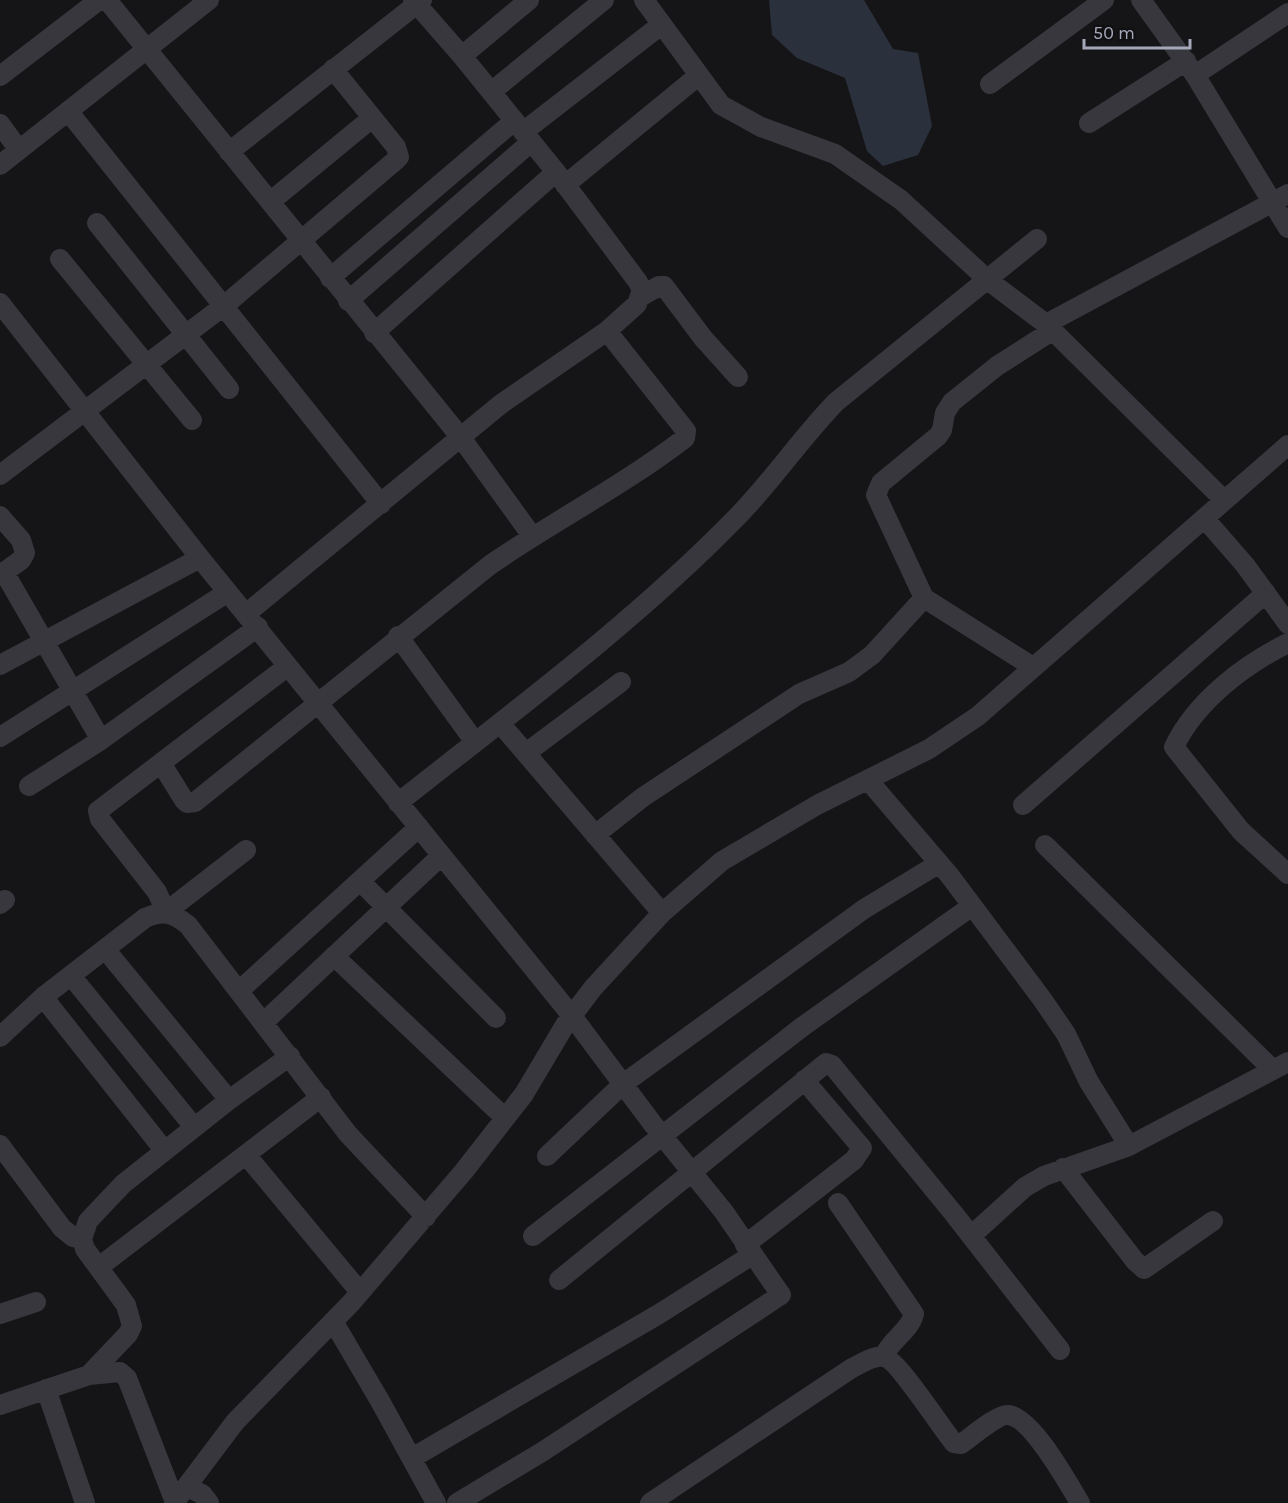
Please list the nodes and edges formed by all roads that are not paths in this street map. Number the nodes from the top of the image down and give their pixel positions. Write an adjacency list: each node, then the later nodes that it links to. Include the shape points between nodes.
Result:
1 (99, 0): 16 (street)
2 (107, 0): 12 (street)
3 (209, 0): 12 (street)
4 (529, 0): 13 (street)
5 (604, 0): 19 (street)
6 (644, 0): 11 (street)
7 (1104, 0): 18 (street)
8 (1142, 0): 14 (street)
9 (417, 1): 13 (street); 15 (street)
10 (1288, 13): 14 (street)
11 (661, 25): 17 (street); 24 (street)
12 (146, 49): 20 (street); 26 (street)
13 (462, 56): 19 (street)
14 (1191, 68): 22 (street); 29 (street)
15 (333, 69): 21 (street); 26 (street)
16 (0, 76)
17 (698, 76): 28 (street); 37 (street, via 721,105 736,115 813,144 850,163 901,200)
18 (990, 84)
19 (491, 92): 24 (street)
20 (68, 111): 25 (street); 41 (street)
21 (372, 118): 30 (street); 34 (street, via 396,147 399,157)
22 (1089, 123)
23 (0, 124): 25 (street)
24 (523, 132): 28 (street); 36 (street); 39 (street)
25 (19, 150): 27 (street)
26 (229, 152): 30 (street)
27 (0, 165)
28 (560, 179): 38 (street, via 638,282); 44 (street)
29 (1281, 198): 32 (street); 42 (street)
30 (270, 202): 34 (street)
31 (97, 223): 45 (street)
32 (1288, 228)
33 (1037, 239): 37 (street)
34 (303, 242): 36 (street); 41 (street)
35 (60, 259): 46 (street)
36 (330, 278): 39 (street)
37 (989, 280): 42 (street); 75 (street, via 836,402 736,518 641,606)
38 (640, 297): 43 (street); 47 (street, via 664,286)
39 (348, 301): 44 (street)
40 (0, 303): 49 (street)
41 (225, 305): 45 (street); 55 (street)
42 (1046, 324): 54 (street); 63 (street, via 1047,334 997,366 952,402 938,436 876,489 877,501)
43 (607, 331): 51 (street, via 501,404); 58 (street, via 687,434 563,520)
44 (374, 333): 51 (street)
45 (186, 335): 46 (street); 48 (street)
46 (148, 363): 49 (street); 50 (street)
47 (738, 377)
48 (229, 389)
49 (84, 409): 53 (street); 59 (street)
50 (192, 420)
51 (462, 439): 55 (street); 58 (street)
52 (1288, 445): 54 (street)
53 (0, 475)
54 (1224, 501): 56 (street)
55 (381, 504): 64 (street)
56 (1205, 519): 62 (street); 71 (street)
57 (2, 523): 60 (street, via 21,540 25,553)
58 (532, 536): 66 (street)
59 (200, 558): 61 (street); 67 (street)
60 (2, 574): 67 (street)
61 (228, 592): 64 (street); 73 (street)
62 (1266, 593): 65 (street); 84 (street)
63 (924, 598): 71 (street); 86 (street, via 849,672 799,694 643,797)
64 (252, 620): 70 (street); 77 (street)
65 (1288, 624)
66 (398, 636): 74 (street); 78 (street)
67 (43, 640): 69 (street); 73 (street)
68 (1288, 644): 91 (street, via 1269,653 1221,689 1197,711 1174,747 1241,831)
69 (0, 665)
70 (288, 666): 74 (street); 80 (street)
71 (1033, 667): 81 (street, via 978,717 929,749)
72 (621, 682): 79 (street)
73 (71, 690): 76 (street); 77 (street)
74 (318, 705): 80 (street, via 192,804 184,800); 83 (street)
75 (500, 723): 78 (street); 79 (street)
76 (0, 737)
77 (101, 740): 82 (street)
78 (476, 742): 83 (street)
79 (526, 753): 86 (street)
80 (161, 763): 95 (street, via 100,808 98,815 157,892)
81 (868, 780): 90 (street); 96 (street, via 816,805 722,861)
82 (29, 786)
83 (398, 803): 85 (street)
84 (1023, 805)
85 (419, 827): 89 (street); 92 (street)
86 (595, 835): 96 (street)
87 (1045, 845): 107 (street)
88 (246, 850): 95 (street)
89 (441, 856): 94 (street); 102 (street)
90 (938, 864): 93 (street); 109 (street, via 864,909)
91 (1288, 874)
92 (360, 881): 94 (street); 100 (street)
93 (972, 906): 114 (street, via 802,1027); 116 (street, via 1066,1034 1089,1082)
94 (386, 907): 98 (street); 103 (street)
95 (166, 912): 97 (street, via 145,918); 100 (street, via 188,925)
96 (662, 913): 102 (street)
97 (105, 950): 99 (street); 111 (street)
98 (334, 956): 104 (street); 112 (street)
99 (72, 977): 101 (street); 113 (street)
100 (239, 991): 104 (street)
101 (43, 997): 105 (street); 117 (street)
102 (572, 1016): 109 (street); 112 (street)
103 (496, 1018)
104 (264, 1022): 106 (street)
105 (0, 1037)
106 (290, 1056): 110 (street); 111 (street)
107 (1280, 1065): 116 (street)
108 (804, 1080): 121 (street); 126 (street, via 826,1063 832,1065); 128 (street, via 862,1148 854,1160)
109 (623, 1084): 114 (street); 118 (street)
110 (321, 1097): 119 (street); 123 (street, via 370,1160)
111 (229, 1100): 113 (street)
112 (505, 1118): 123 (street)
113 (194, 1127): 117 (street)
114 (662, 1135): 121 (street); 125 (street)
115 (0, 1145): 127 (street, via 62,1228)
116 (1129, 1146): 120 (street)
117 (164, 1150): 127 (street, via 96,1211 83,1229)
118 (547, 1155)
119 (247, 1156): 129 (street); 131 (street)
120 (1063, 1168): 124 (street, via 1144,1269); 126 (street, via 1025,1186)
121 (693, 1172): 128 (street); 130 (street)
122 (838, 1203): 136 (street, via 914,1314)
123 (426, 1217): 131 (street)
124 (1212, 1221)
125 (532, 1236)
126 (970, 1236): 135 (street)
127 (82, 1239): 129 (street)
128 (748, 1250): 140 (street, via 659,1314); 145 (street, via 781,1295 552,1446)
129 (99, 1267): 137 (street, via 126,1305 132,1326)
130 (559, 1280)
131 (360, 1293): 134 (street)
132 (36, 1302): 133 (street)
133 (0, 1314)
134 (333, 1321): 140 (street); 141 (street, via 236,1422)
135 (1060, 1350)
136 (884, 1356): 146 (street, via 852,1368); 147 (street, via 914,1388 954,1443 961,1444 1009,1415 1026,1423)
137 (89, 1375): 138 (street); 141 (street, via 111,1371 127,1378)
138 (46, 1389): 139 (street); 142 (street)
139 (0, 1405)
140 (412, 1458): 144 (street)
141 (179, 1497): 143 (street, via 202,1494)
142 (85, 1503)
143 (208, 1503)
144 (436, 1503)
145 (457, 1503)
146 (650, 1503)
147 (1080, 1503)

